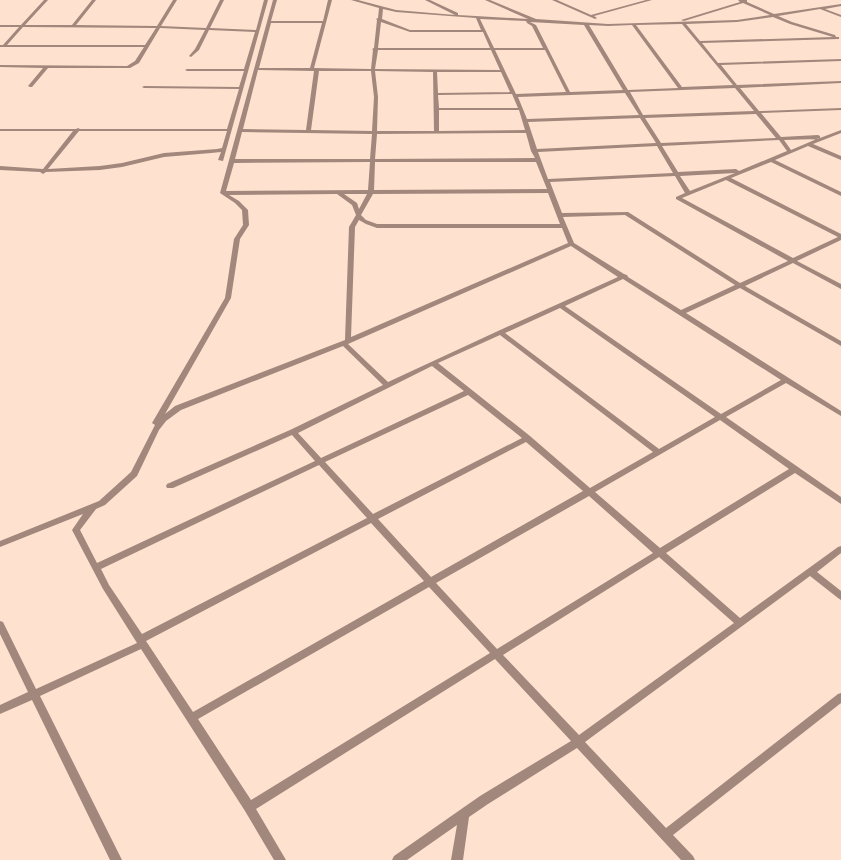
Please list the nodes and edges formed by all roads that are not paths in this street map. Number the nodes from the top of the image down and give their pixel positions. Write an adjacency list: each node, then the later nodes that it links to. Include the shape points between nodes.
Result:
1 (46, 0): 36 (street)
2 (94, 0): 37 (street)
3 (175, 0): 38 (street)
4 (222, 0): 39 (street)
5 (266, 0): 40 (street)
6 (275, 0): 26 (street)
7 (330, 0): 27 (street)
8 (353, 0): 18 (street)
9 (427, 0): 23 (street)
10 (487, 0): 29 (street)
11 (554, 0): 16 (street)
12 (568, 0): 16 (street)
13 (650, 0): 20 (street)
14 (751, 0): 15 (street)
15 (742, 1): 21 (street); 32 (street)
16 (561, 3): 20 (street)
17 (841, 5): 19 (street)
18 (380, 7): 23 (street); 25 (street)
19 (818, 7): 21 (street); 22 (street)
20 (591, 16): 33 (street)
21 (773, 16): 30 (street); 42 (street)
22 (841, 16)
23 (462, 17): 24 (street)
24 (478, 18): 28 (street); 41 (street)
25 (378, 19): 41 (street, via 410,31); 46 (street)
26 (269, 22): 27 (street); 55 (street)
27 (324, 22): 56 (street)
28 (528, 22): 29 (street); 48 (street, via 534,25)
29 (539, 22): 31 (street)
30 (683, 23): 32 (street); 43 (street)
31 (586, 24): 33 (street); 68 (street)
32 (666, 24): 34 (street)
33 (608, 25): 34 (street)
34 (634, 25): 67 (street)
35 (0, 26): 36 (street)
36 (24, 26): 37 (street); 44 (street)
37 (73, 27): 38 (street)
38 (158, 28): 39 (street); 45 (street)
39 (207, 30): 40 (street); 50 (street)
40 (256, 31): 58 (street)
41 (484, 32): 47 (street)
42 (840, 38): 43 (street)
43 (701, 42): 52 (street)
44 (2, 46): 45 (street); 49 (street)
45 (147, 46): 54 (street, via 137,62 128,67)
46 (374, 49): 47 (street); 59 (street)
47 (493, 49): 48 (street); 61 (street)
48 (547, 49): 70 (street)
49 (0, 51)
50 (191, 56)
51 (841, 60): 52 (street)
52 (718, 64): 64 (street)
53 (0, 66): 54 (street)
54 (46, 66): 63 (street)
55 (257, 69): 56 (street); 81 (street)
56 (315, 69): 59 (street); 83 (street)
57 (187, 70): 58 (street)
58 (246, 70): 66 (street)
59 (372, 70): 60 (street); 85 (street, via 376,97)
60 (435, 71): 61 (street); 69 (street)
61 (503, 71): 71 (street)
62 (841, 82): 64 (street)
63 (30, 86)
64 (736, 86): 67 (street); 75 (street)
65 (144, 87): 66 (street)
66 (241, 88): 80 (street)
67 (681, 89): 68 (street)
68 (626, 91): 70 (street); 76 (street)
69 (437, 94): 71 (street); 73 (street)
70 (569, 94): 71 (street)
71 (514, 95): 74 (street)
72 (841, 108): 75 (street)
73 (437, 109): 74 (street); 86 (street)
74 (521, 109): 77 (street)
75 (758, 112): 76 (street); 88 (street)
76 (642, 117): 77 (street); 89 (street)
77 (525, 121): 84 (street)
78 (78, 129): 79 (street); 80 (street); 102 (street)
79 (0, 130)
80 (229, 130): 91 (street)
81 (241, 130): 83 (street); 99 (street)
82 (841, 130): 87 (street)
83 (308, 131): 85 (street)
84 (528, 131): 86 (street); 92 (street)
85 (374, 132): 86 (street); 98 (street)
86 (437, 132)
87 (825, 137): 88 (street); 90 (street)
88 (779, 138): 89 (street); 93 (street)
89 (658, 144): 92 (street); 103 (street)
90 (807, 144): 93 (street); 94 (street)
91 (224, 149): 95 (street); 102 (street, via 170,154 86,170)
92 (534, 151): 96 (street)
93 (790, 151): 97 (street)
94 (841, 158)
95 (221, 160)
96 (538, 160): 98 (street); 105 (street)
97 (771, 160): 101 (street); 111 (street)
98 (373, 161): 99 (street); 107 (street)
99 (231, 162): 108 (street)
100 (0, 168): 102 (street)
101 (743, 171): 103 (street); 104 (street)
102 (44, 172)
103 (677, 175): 105 (street); 110 (street)
104 (726, 178): 110 (street); 115 (street)
105 (546, 181): 106 (street)
106 (550, 191): 107 (street); 112 (street)
107 (371, 192): 109 (street); 113 (street)
108 (223, 193): 109 (street); 132 (street, via 245,210 246,225 237,239 228,298 156,420)
109 (338, 193): 113 (street, via 355,204)
110 (688, 193): 117 (street, via 678,198)
111 (841, 194)
112 (559, 215): 114 (street); 119 (street, via 626,213)
113 (358, 218): 114 (street, via 365,224 376,226); 124 (street, via 352,226)
114 (564, 226): 116 (street)
115 (841, 237): 117 (street)
116 (571, 244): 118 (street); 124 (street)
117 (794, 261): 119 (street); 120 (street)
118 (625, 276): 121 (street); 122 (street)
119 (741, 286): 122 (street); 125 (street)
120 (841, 287)
121 (560, 305): 123 (street); 131 (street)
122 (680, 313): 127 (street)
123 (500, 332): 126 (street); 135 (street)
124 (346, 342): 128 (street); 132 (street, via 178,408)
125 (841, 344)
126 (433, 363): 128 (street); 129 (street)
127 (786, 380): 130 (street); 131 (street)
128 (387, 385): 133 (street)
129 (468, 392): 134 (street); 136 (street)
130 (841, 414)
131 (722, 417): 135 (street); 137 (street)
132 (156, 429): 141 (street, via 134,474 102,503)
133 (293, 432): 136 (street); 138 (street)
134 (526, 438): 139 (street); 142 (street)
135 (659, 453): 139 (street)
136 (320, 463): 142 (street); 146 (street)
137 (795, 468): 140 (street); 145 (street)
138 (170, 486)
139 (590, 493): 145 (street); 148 (street)
140 (841, 501)
141 (93, 507): 143 (street); 146 (street, via 76,530)
142 (374, 519): 148 (street); 152 (street)
143 (0, 544)
144 (841, 549): 147 (street)
145 (658, 552): 150 (street); 153 (street)
146 (96, 567): 152 (street)
147 (811, 572): 149 (street); 150 (street)
148 (430, 581): 153 (street); 157 (street)
149 (841, 596)
150 (739, 622): 158 (street)
151 (0, 625): 154 (street)
152 (142, 641): 154 (street); 157 (street)
153 (497, 655): 158 (street); 159 (street)
154 (32, 694): 156 (street); 162 (street)
155 (841, 697): 161 (street)
156 (0, 710)
157 (191, 718): 159 (street)
158 (579, 741): 160 (street); 161 (street)
159 (249, 807): 163 (street)
160 (464, 814): 164 (street); 165 (street)
161 (665, 835): 166 (street)
162 (116, 860)
163 (280, 860)
164 (398, 860)
165 (457, 860)
166 (689, 860)

